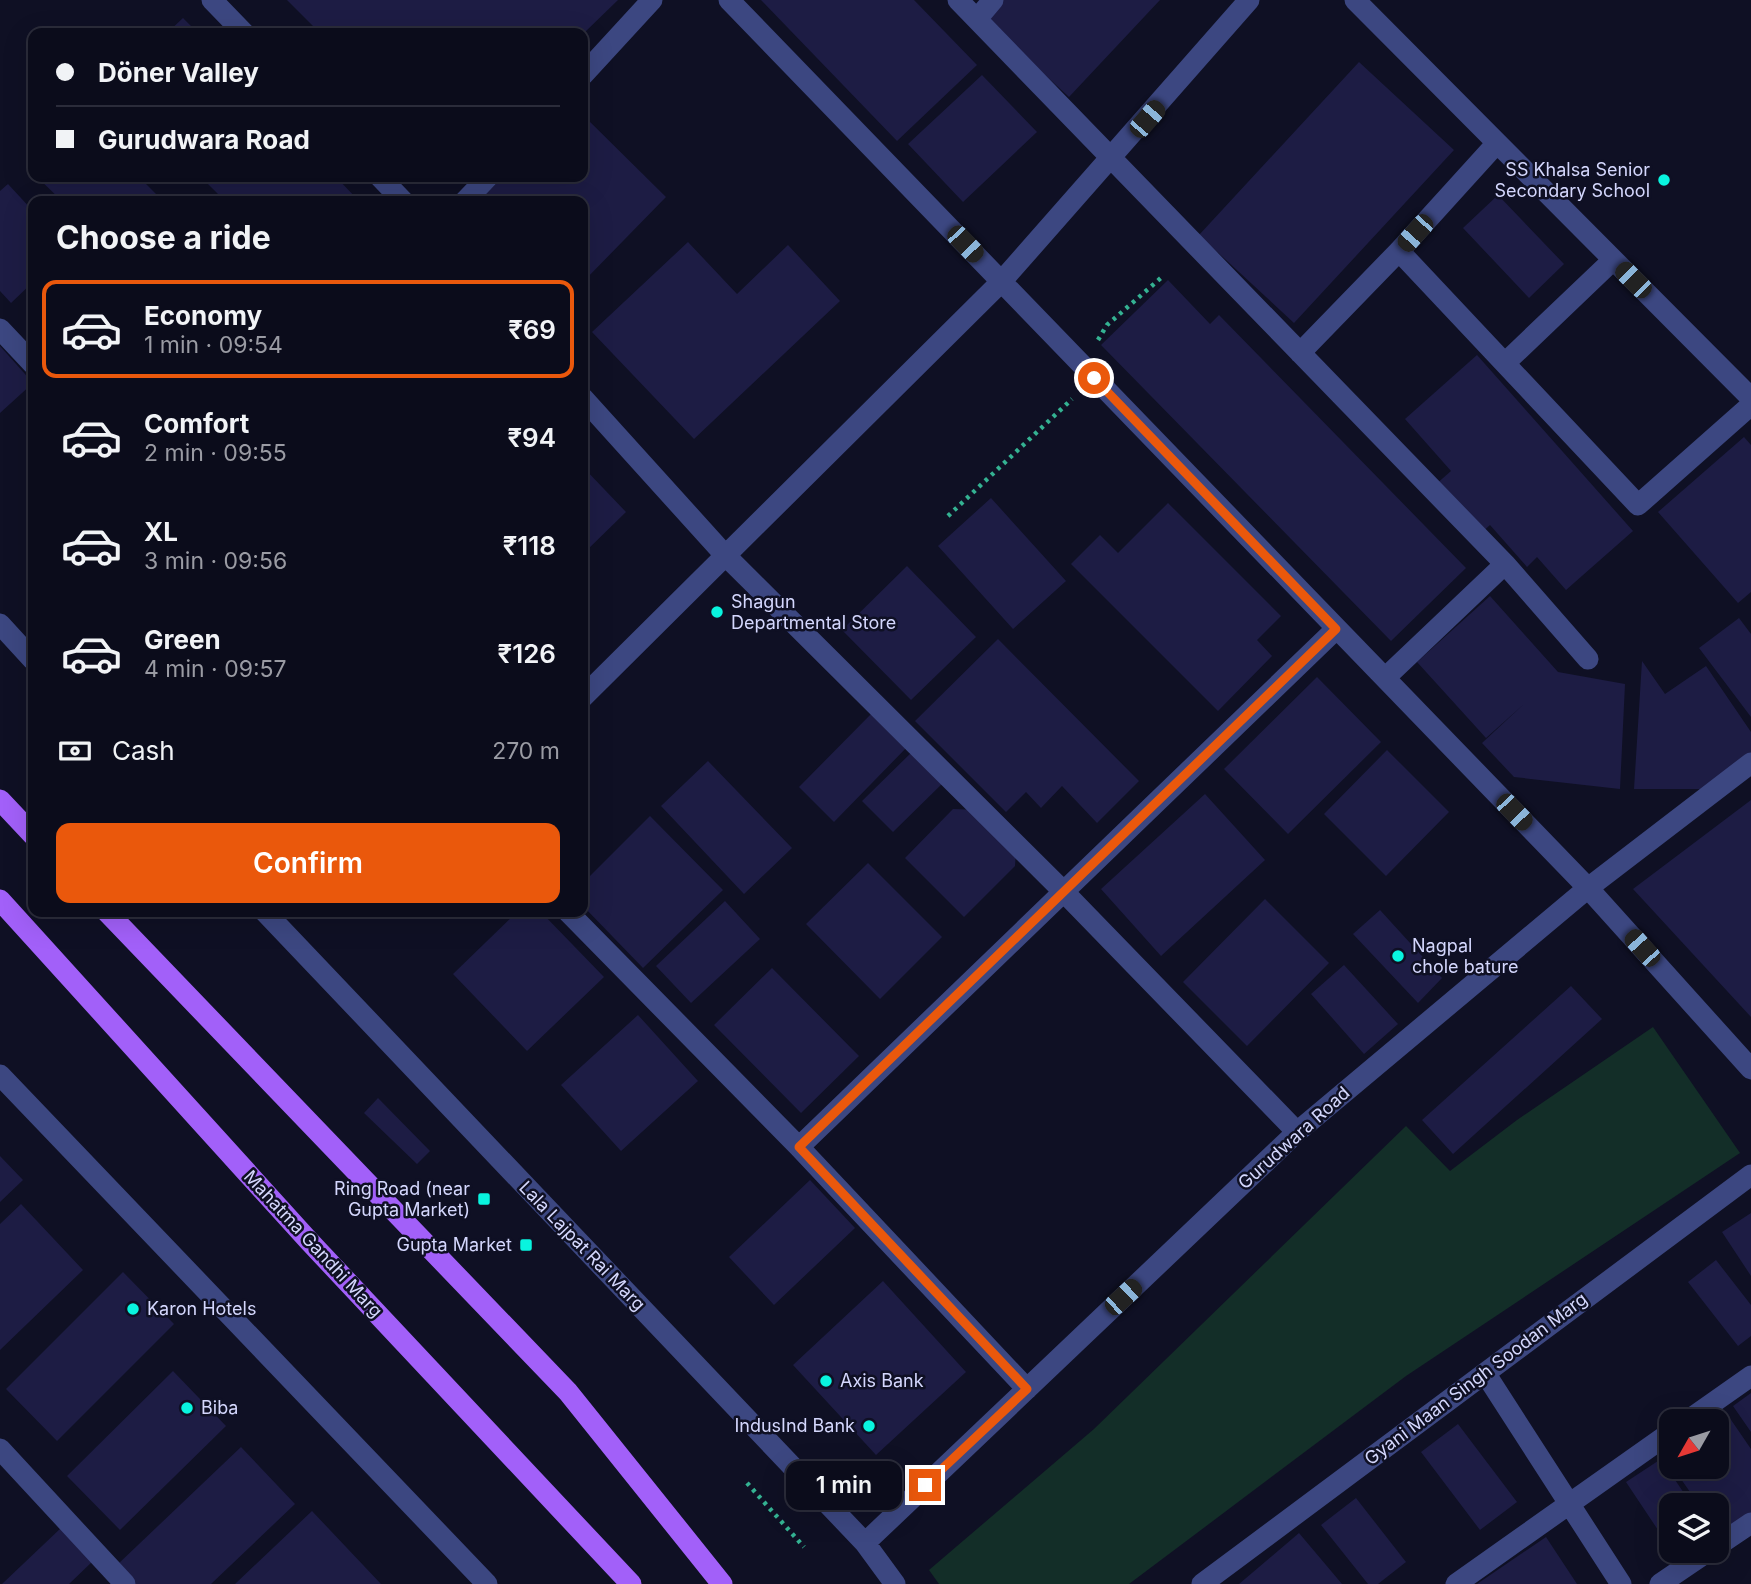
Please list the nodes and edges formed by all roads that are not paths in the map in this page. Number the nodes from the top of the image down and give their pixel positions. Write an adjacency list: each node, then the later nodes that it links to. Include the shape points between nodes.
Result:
1 (212, 0): 9 (street)
2 (652, 0): 10 (street)
3 (729, 0): 19 (street)
4 (958, 0): 8 (street)
5 (993, 0): 8 (street)
6 (1249, 0): 12 (street)
7 (1355, 0): 11 (street)
8 (976, 19): 12 (street)
9 (239, 28)
10 (588, 70)
11 (1497, 143): 17 (street); 18 (street)
12 (1112, 159): 19 (street); 21 (street)
13 (385, 182): 15 (street)
14 (483, 182): 16 (street)
15 (398, 196)
16 (470, 196)
17 (1399, 251): 21 (street); 23 (street)
18 (1613, 260): 23 (street); 24 (street)
19 (1001, 282): 27 (street); 30 (street)
20 (0, 329): 22 (street)
21 (1300, 353): 28 (street)
22 (28, 359)
23 (1505, 363): 26 (street, via 1638,505)
24 (1751, 398)
25 (588, 404): 27 (street)
26 (1751, 405)
27 (724, 554): 34 (street); 39 (street)
28 (1505, 564): 32 (street); 33 (street)
29 (0, 624): 31 (street)
30 (1336, 629): 33 (street); 39 (street)
31 (28, 655)
32 (1588, 659)
33 (1385, 678): 38 (street)
34 (588, 692)
35 (1751, 763): 38 (street, Gurudwara Road)
36 (0, 800): 37 (main road)
37 (28, 830)
38 (1588, 888): 44 (street); 46 (street, Gurudwara Road)
39 (1062, 890): 46 (street); 47 (street)
40 (0, 900): 62 (main road, Mahatma Gandhi Marg, via 309,1241)
41 (112, 917): 63 (main road, via 568,1392)
42 (270, 917): 58 (street, Lala Lajpat Rai Marg)
43 (573, 917): 47 (street)
44 (1751, 1069)
45 (0, 1074): 61 (street)
46 (1297, 1132): 51 (street, Gurudwara Road)
47 (799, 1147): 51 (street)
48 (1751, 1175): 49 (street, Gyani Maan Singh Soodan Marg)
49 (1485, 1373): 55 (street); 65 (street, Gyani Maan Singh Soodan Marg)
50 (1751, 1376): 52 (street)
51 (1027, 1389): 58 (street, Gurudwara Road)
52 (1704, 1409)
53 (1659, 1441): 55 (street)
54 (0, 1449): 60 (street)
55 (1570, 1504): 66 (street); 67 (street)
56 (1751, 1523): 57 (street)
57 (1729, 1538)
58 (865, 1543): 64 (street, Lala Lajpat Rai Marg)
59 (1691, 1563): 68 (street)
60 (112, 1579)
61 (486, 1584)
62 (631, 1584)
63 (722, 1584)
64 (895, 1584)
65 (1202, 1584)
66 (1456, 1584)
67 (1621, 1584)
68 (1660, 1584)

